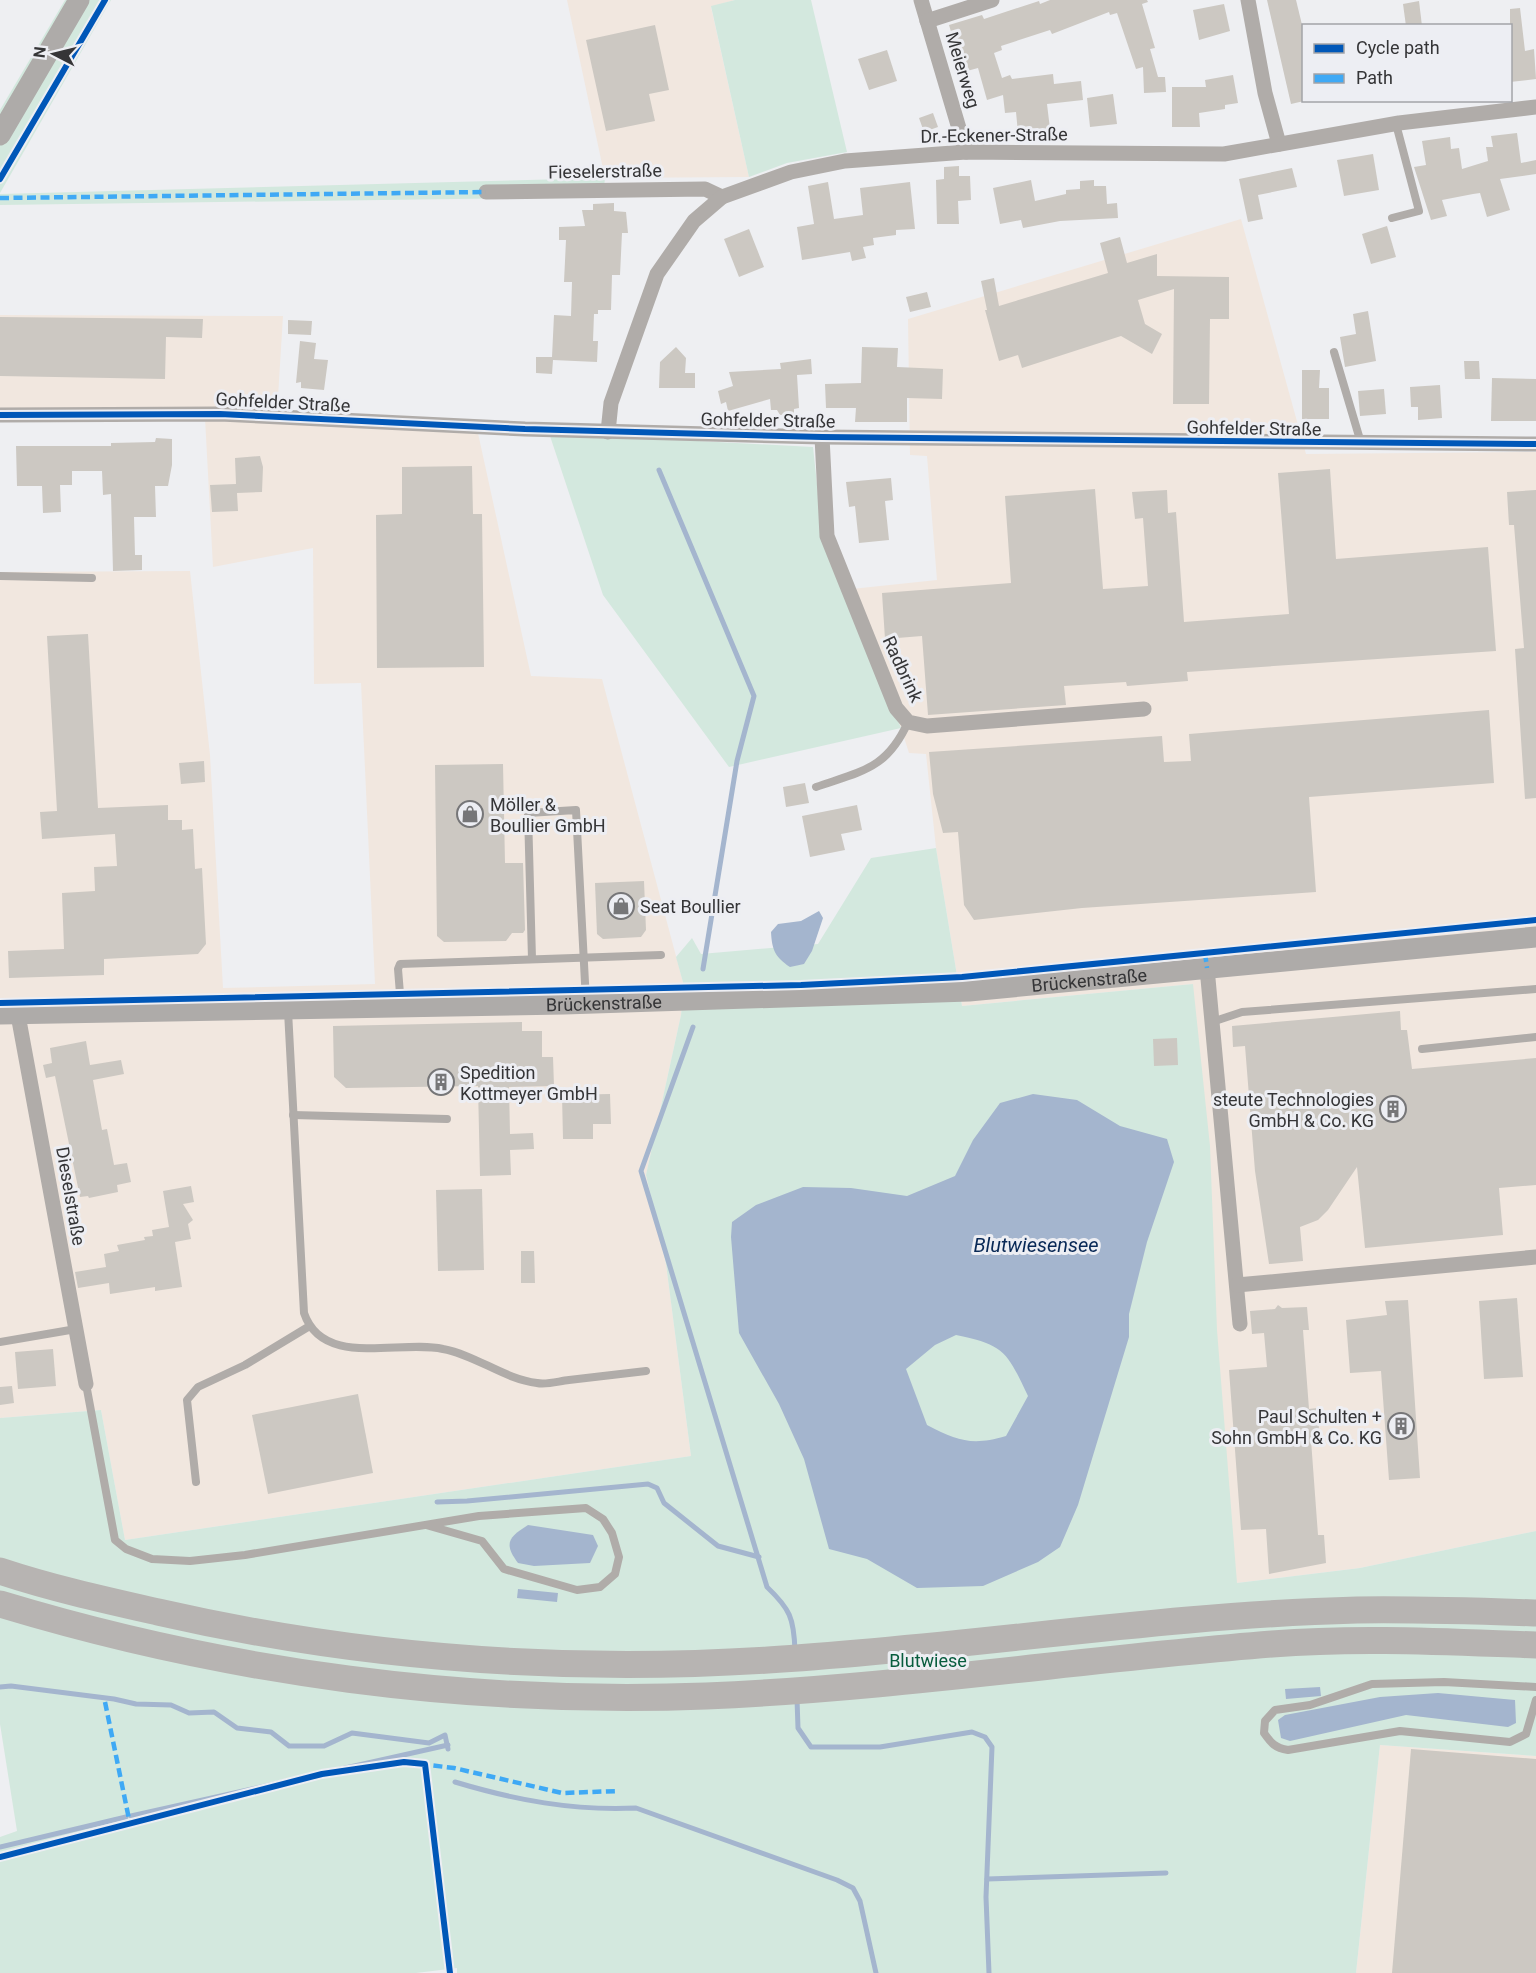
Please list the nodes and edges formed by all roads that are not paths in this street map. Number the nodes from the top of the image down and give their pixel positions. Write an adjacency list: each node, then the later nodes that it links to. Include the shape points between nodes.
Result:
1 (79, 0): 8 (main road)
2 (921, 0): 5 (street, Meierweg)
3 (992, 0): 5 (street)
4 (1248, 0): 9 (street)
5 (927, 21): 10 (street, Meierweg)
6 (1536, 107): 7 (street, Dr.-Eckener-Straße)
7 (1396, 124): 9 (street, Dr.-Eckener-Straße); 13 (lane, via 1419,211)
8 (0, 135)
9 (1279, 144): 10 (street, Dr.-Eckener-Straße, via 1224,154)
10 (966, 152): 12 (street, Dr.-Eckener-Straße, via 845,161 791,172)
11 (486, 192): 12 (street, Fieselerstraße, via 705,189)
12 (722, 197): 16 (street, Dr.-Eckener-Straße, via 694,221 657,274 611,403)
13 (1392, 218)
14 (1334, 352): 18 (lane)
15 (0, 415): 16 (street, Gohfelder Straße, via 220,414)
16 (608, 432): 17 (street, Gohfelder Straße)
17 (822, 437): 18 (street, Gohfelder Straße); 23 (street, Radbrink, via 827,536 896,708)
18 (1361, 444): 19 (street, Gohfelder Straße)
19 (1536, 444)
20 (0, 576): 21 (lane)
21 (92, 578)
22 (1144, 709): 23 (street, Radbrink, via 927,726)
23 (908, 722): 24 (lane, via 898,744 872,767)
24 (816, 787)
25 (1536, 936): 29 (main road, Brückenstraße)
26 (661, 955): 27 (lane)
27 (585, 958): 28 (lane); 28 (lane, via 576,810 528,813); 31 (lane)
28 (532, 959): 32 (lane, via 400,964)
29 (1207, 968): 31 (main road, Brückenstraße, via 969,991); 35 (street)
30 (1536, 989): 35 (lane, via 1242,1012)
31 (586, 1004): 32 (main road, Brückenstraße)
32 (401, 1008): 33 (main road, Brückenstraße)
33 (288, 1010): 34 (main road, Brückenstraße); 38 (lane)
34 (9, 1015): 44 (street, Dieselstraße)
35 (1212, 1022): 41 (street)
36 (1536, 1037): 37 (lane)
37 (1422, 1049)
38 (293, 1115): 39 (lane); 43 (lane)
39 (447, 1119)
40 (1536, 1257): 41 (street)
41 (1238, 1285): 42 (street)
42 (1240, 1324)
43 (308, 1328): 46 (lane, via 342,1346 442,1348 539,1384); 48 (lane, via 198,1388 187,1400)
44 (76, 1329): 45 (lane); 47 (street, Dieselstraße)
45 (0, 1342)
46 (646, 1371)
47 (86, 1384): 49 (lane, via 115,1540 126,1549 152,1559 190,1561)
48 (196, 1482)
49 (426, 1525): 49 (lane, via 482,1541 504,1569 577,1590 600,1587 615,1574 619,1557 603,1519 586,1508 522,1511)
50 (0, 1571): 52 (highway, via 215,1625 334,1646 437,1657 594,1665 768,1660 1263,1615 1357,1610)
51 (0, 1604): 53 (highway, via 169,1649 333,1677 456,1691 546,1695 639,1697 821,1688 1272,1644 1350,1640)
52 (1536, 1613)
53 (1536, 1645)
54 (1536, 1687): 55 (lane, via 1444,1682 1372,1684 1310,1705 1275,1710 1265,1721 1264,1732 1277,1748 1288,1750 1400,1731 1510,1742 1526,1734)
55 (1536, 1701)

